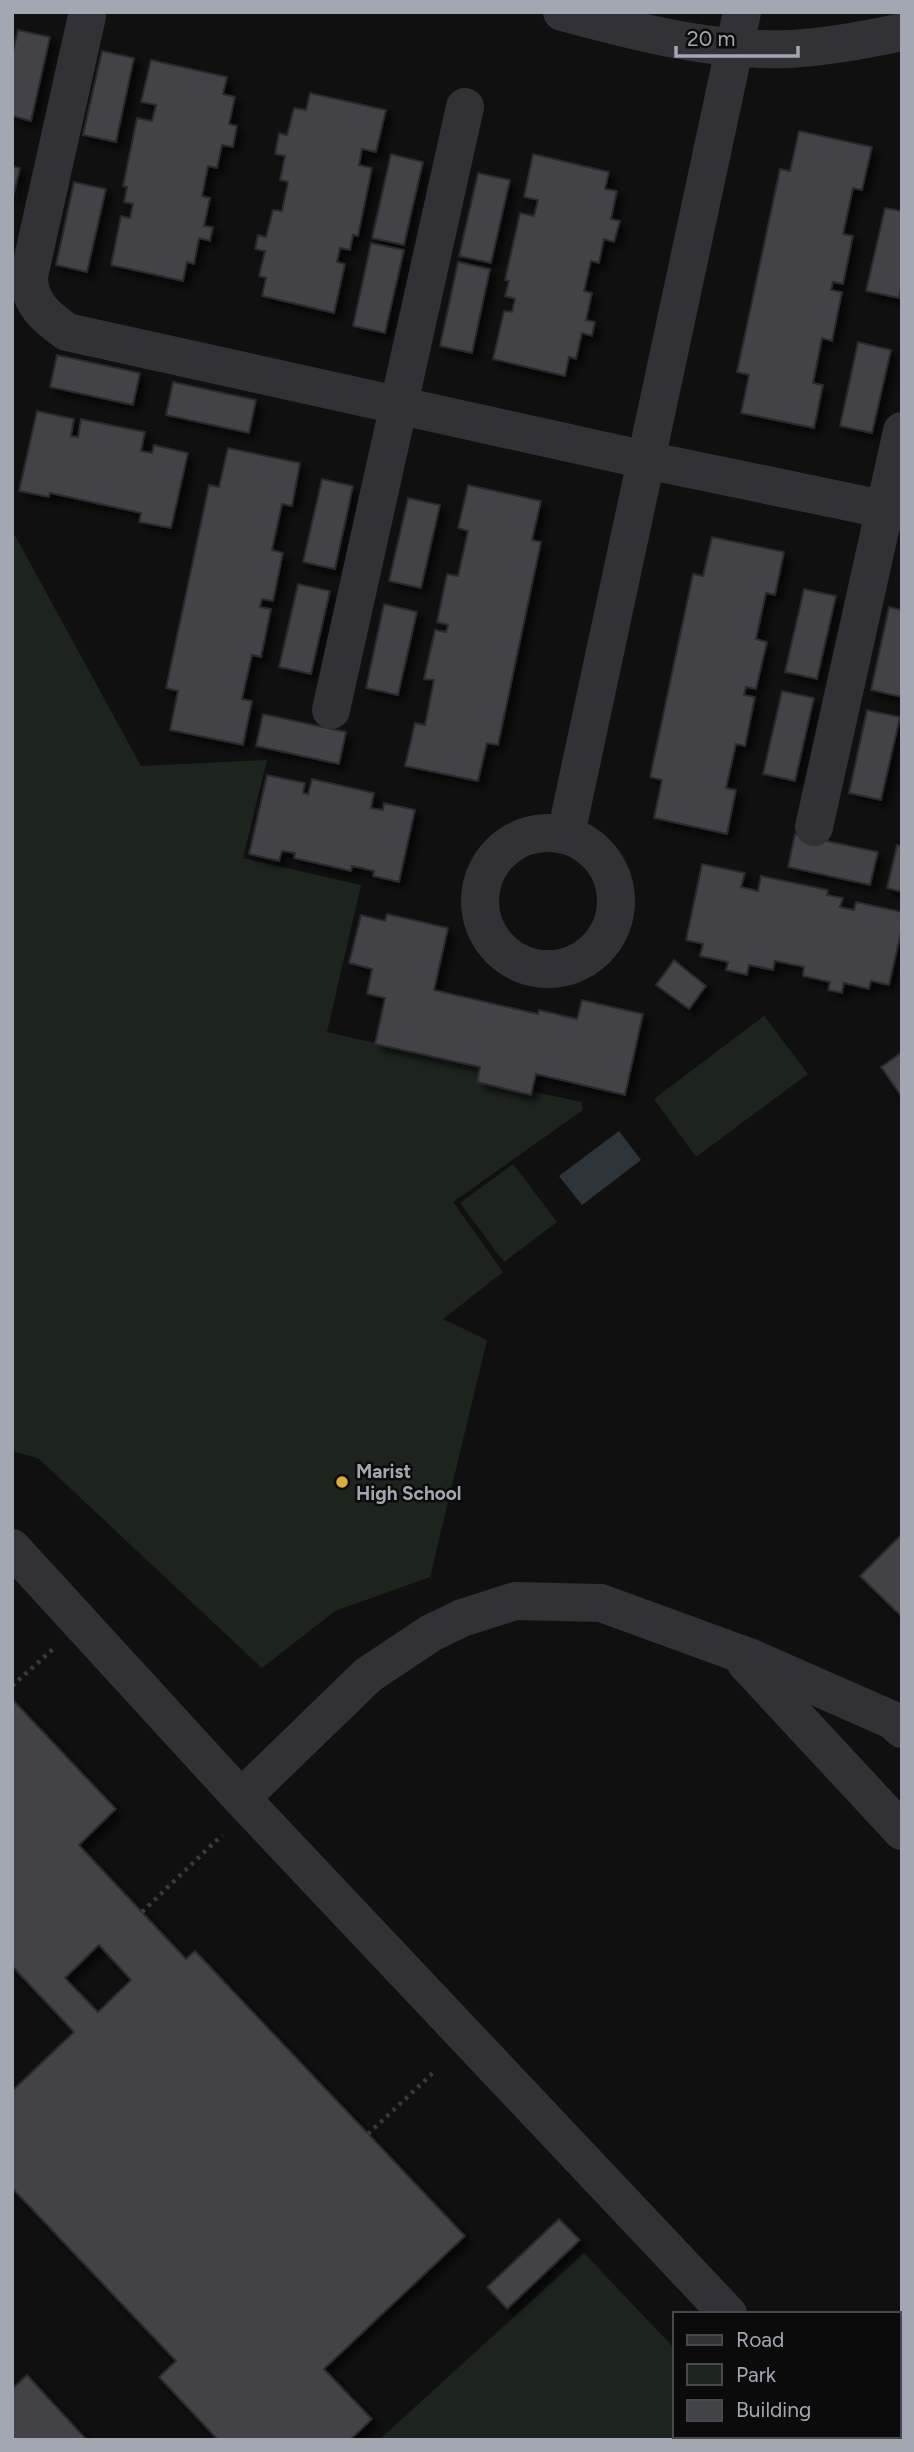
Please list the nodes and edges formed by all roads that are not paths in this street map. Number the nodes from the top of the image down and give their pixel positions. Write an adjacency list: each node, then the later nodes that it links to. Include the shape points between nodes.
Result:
1 (587, 15): 3 (street, via 645,34)
2 (87, 16): 6 (street, via 29,276 33,300 42,313 76,336)
3 (739, 29): 4 (street, via 789,49 850,44); 8 (street)
4 (902, 32)
5 (465, 107): 6 (street)
6 (400, 405): 8 (street); 10 (street)
7 (902, 431): 9 (street)
8 (646, 460): 9 (street); 12 (street)
9 (893, 511): 11 (street)
10 (331, 710)
11 (814, 827)
12 (566, 834)
13 (12, 1548): 16 (street)
14 (736, 1652): 15 (street, via 892,1720); 16 (street, via 601,1603 515,1601 430,1633 368,1675); 17 (street)
15 (902, 1729)
16 (241, 1798): 18 (street)
17 (902, 1831)
18 (725, 2312)

